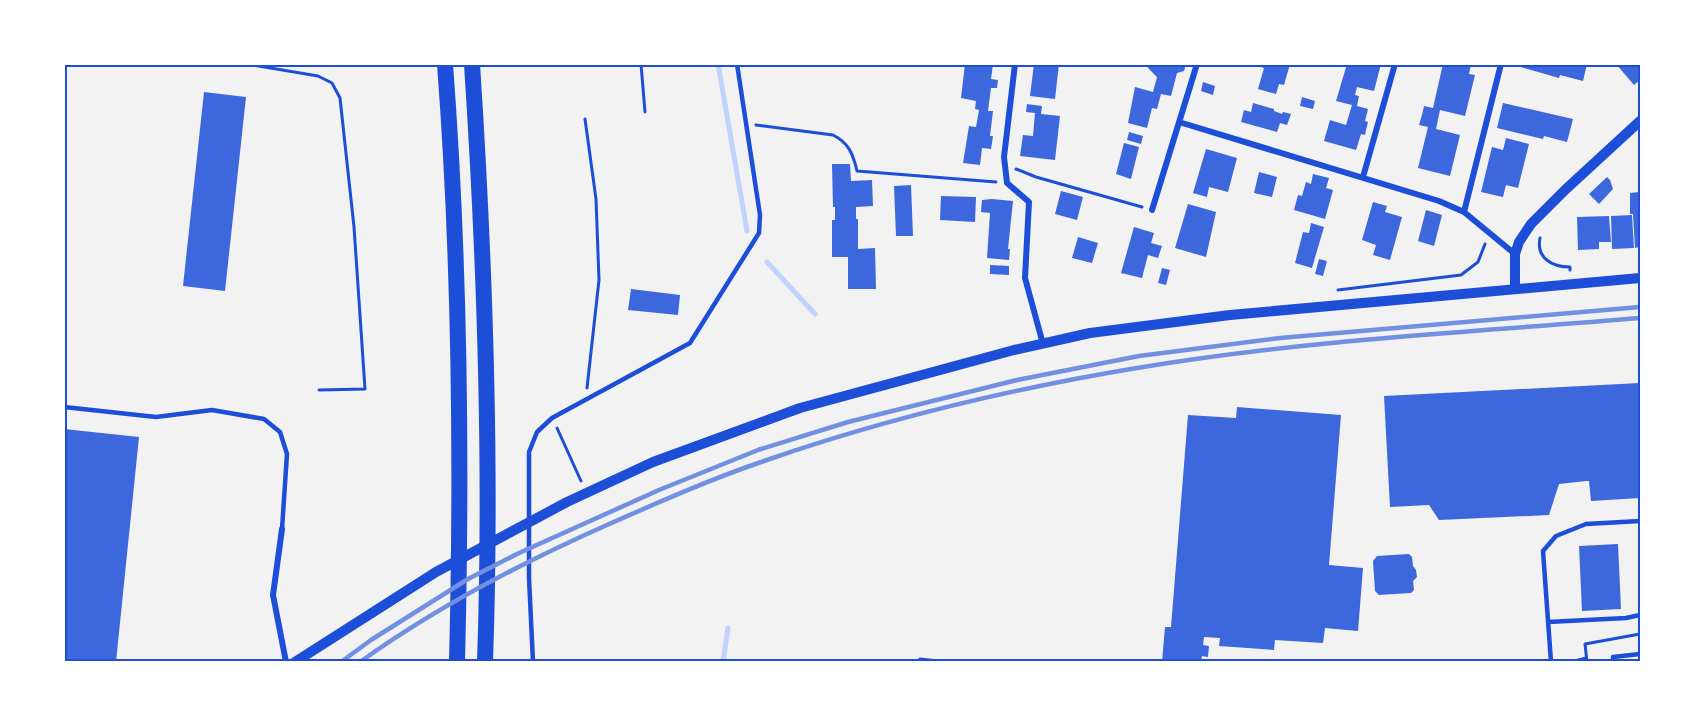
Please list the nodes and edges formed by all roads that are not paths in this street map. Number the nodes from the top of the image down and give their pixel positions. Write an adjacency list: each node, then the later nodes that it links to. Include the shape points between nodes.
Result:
1 (445, 64): 25 (highway, via 457,304)
2 (472, 64): 26 (highway, via 487,395)
3 (736, 64): 27 (lane, via 760,215 759,233 690,343 552,418 537,432 529,452)
4 (1015, 64): 16 (street, via 1004,163 1007,183 1029,202 1025,278)
5 (1197, 64): 9 (street)
6 (1395, 64): 10 (street)
7 (1501, 64): 12 (street)
8 (1641, 121): 13 (street, via 1532,224 1518,242)
9 (1179, 122): 10 (street); 11 (street)
10 (1363, 177): 12 (street)
11 (1152, 210)
12 (1464, 212): 13 (street)
13 (1515, 254): 15 (street)
14 (1641, 278): 15 (street)
15 (1515, 288): 16 (street, via 1230,315 1090,333)
16 (1043, 344): 24 (street, via 800,408 653,462 474,550)
17 (64, 407): 19 (lane, via 156,417 212,410 264,418 280,432 287,454)
18 (1641, 521): 21 (lane, via 1586,524 1556,536 1543,551)
19 (282, 529): 23 (street, via 273,595)
20 (1641, 615): 21 (lane)
21 (1548, 622): 28 (lane)
22 (1641, 654): 29 (lane, via 1613,657)
23 (286, 662)
24 (295, 662)
25 (457, 662)
26 (485, 662)
27 (533, 662)
28 (1551, 662)
29 (1614, 662)

